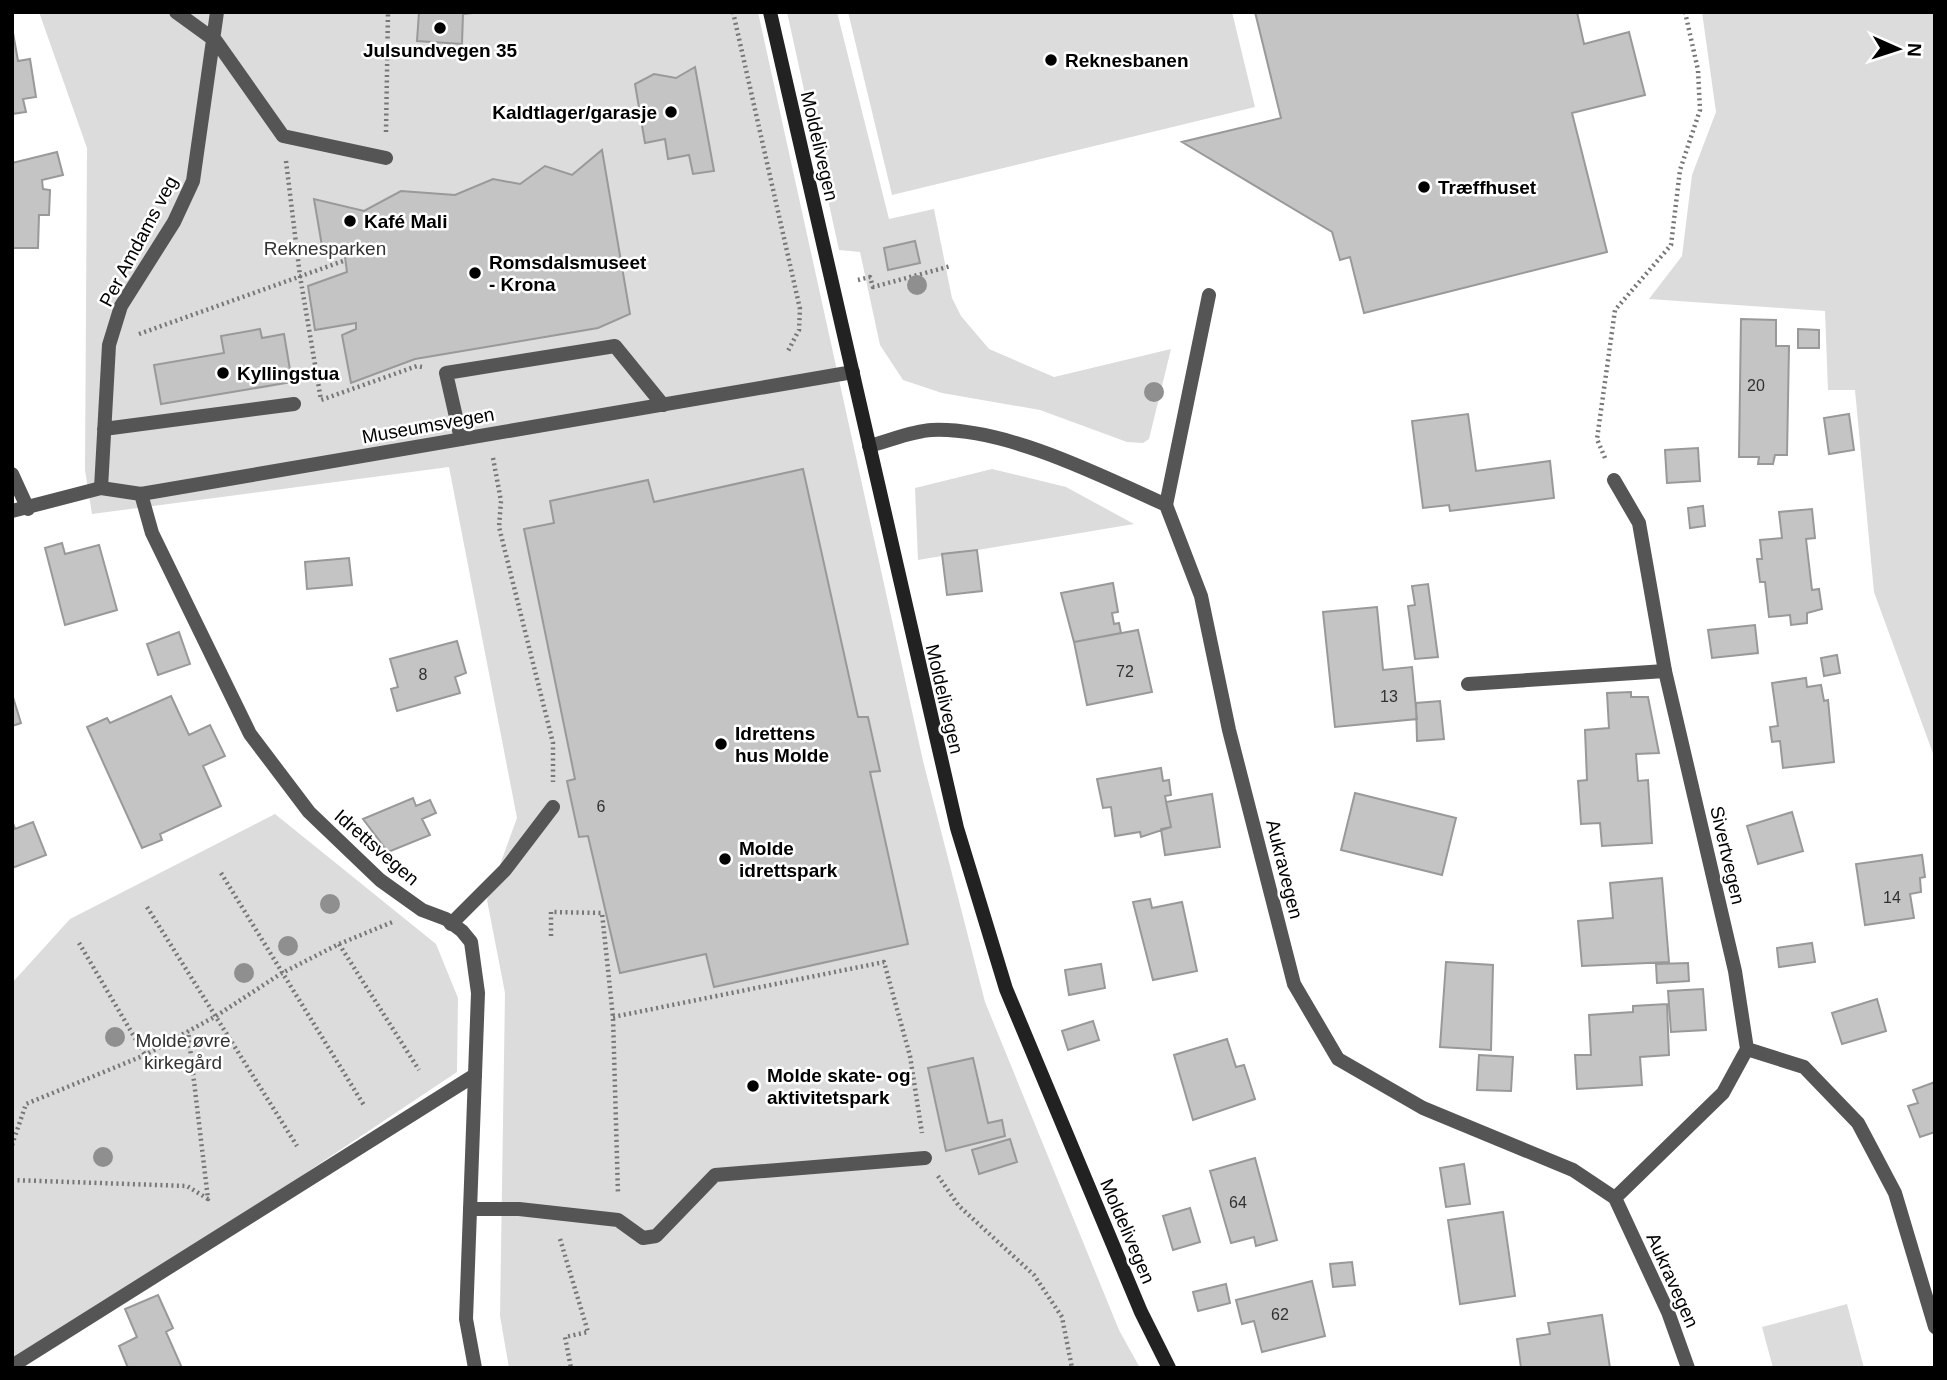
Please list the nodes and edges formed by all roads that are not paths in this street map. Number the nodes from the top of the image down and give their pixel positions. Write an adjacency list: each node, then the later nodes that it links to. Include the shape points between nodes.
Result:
1 (176, 12): 4 (street)
2 (217, 12): 4 (street, Per Amdams veg)
3 (770, 12): 7 (main road, Moldelivegen)
4 (216, 41): 5 (street, via 283,136); 10 (street, Per Amdams veg, via 193,181 174,222 121,306 109,345)
5 (386, 158)
6 (1209, 295): 17 (street)
7 (853, 372): 9 (street, Museumsvegen); 12 (main road, Moldelivegen)
8 (294, 404): 10 (street)
9 (663, 405): 11 (street, Museumsvegen); 11 (street, via 615,345 446,373)
10 (104, 429): 15 (street, Per Amdams veg)
11 (461, 439): 16 (street, Museumsvegen)
12 (869, 446): 17 (street, via 931,430 984,435 1070,461); 32 (main road, Moldelivegen, via 938,755 1006,989 1141,1312)
13 (12, 474): 18 (street)
14 (1614, 480): 20 (street, Sivertvegen, via 1639,523)
15 (101, 488): 16 (street, Museumsvegen); 18 (street, Museumsvegen)
16 (141, 494): 23 (street, Idrettsvegen, via 152,533 250,734 309,813 380,880 422,910)
17 (1166, 505): 27 (street, Aukravegen, via 1201,596 1229,730 1294,984 1338,1059 1423,1108 1573,1170)
18 (28, 509): 19 (street, Museumsvegen)
19 (12, 511)
20 (1665, 671): 21 (street); 24 (street, Sivertvegen, via 1735,971)
21 (1468, 684)
22 (553, 807): 23 (street, via 505,870)
23 (452, 924): 25 (street, Idrettsvegen, via 471,942 478,993)
24 (1747, 1049): 27 (street, via 1723,1093); 29 (street, via 1804,1067 1857,1123 1895,1193)
25 (475, 1075): 28 (street, Idrettsvegen); 30 (street)
26 (925, 1158): 28 (street, via 715,1175 656,1236 643,1238 618,1220 519,1209)
27 (1615, 1198): 33 (street, Aukravegen, via 1668,1312)
28 (470, 1209): 31 (street, Idrettsvegen, via 466,1319)
29 (1935, 1327)
30 (12, 1366)
31 (475, 1368)
32 (1169, 1368)
33 (1688, 1368)

